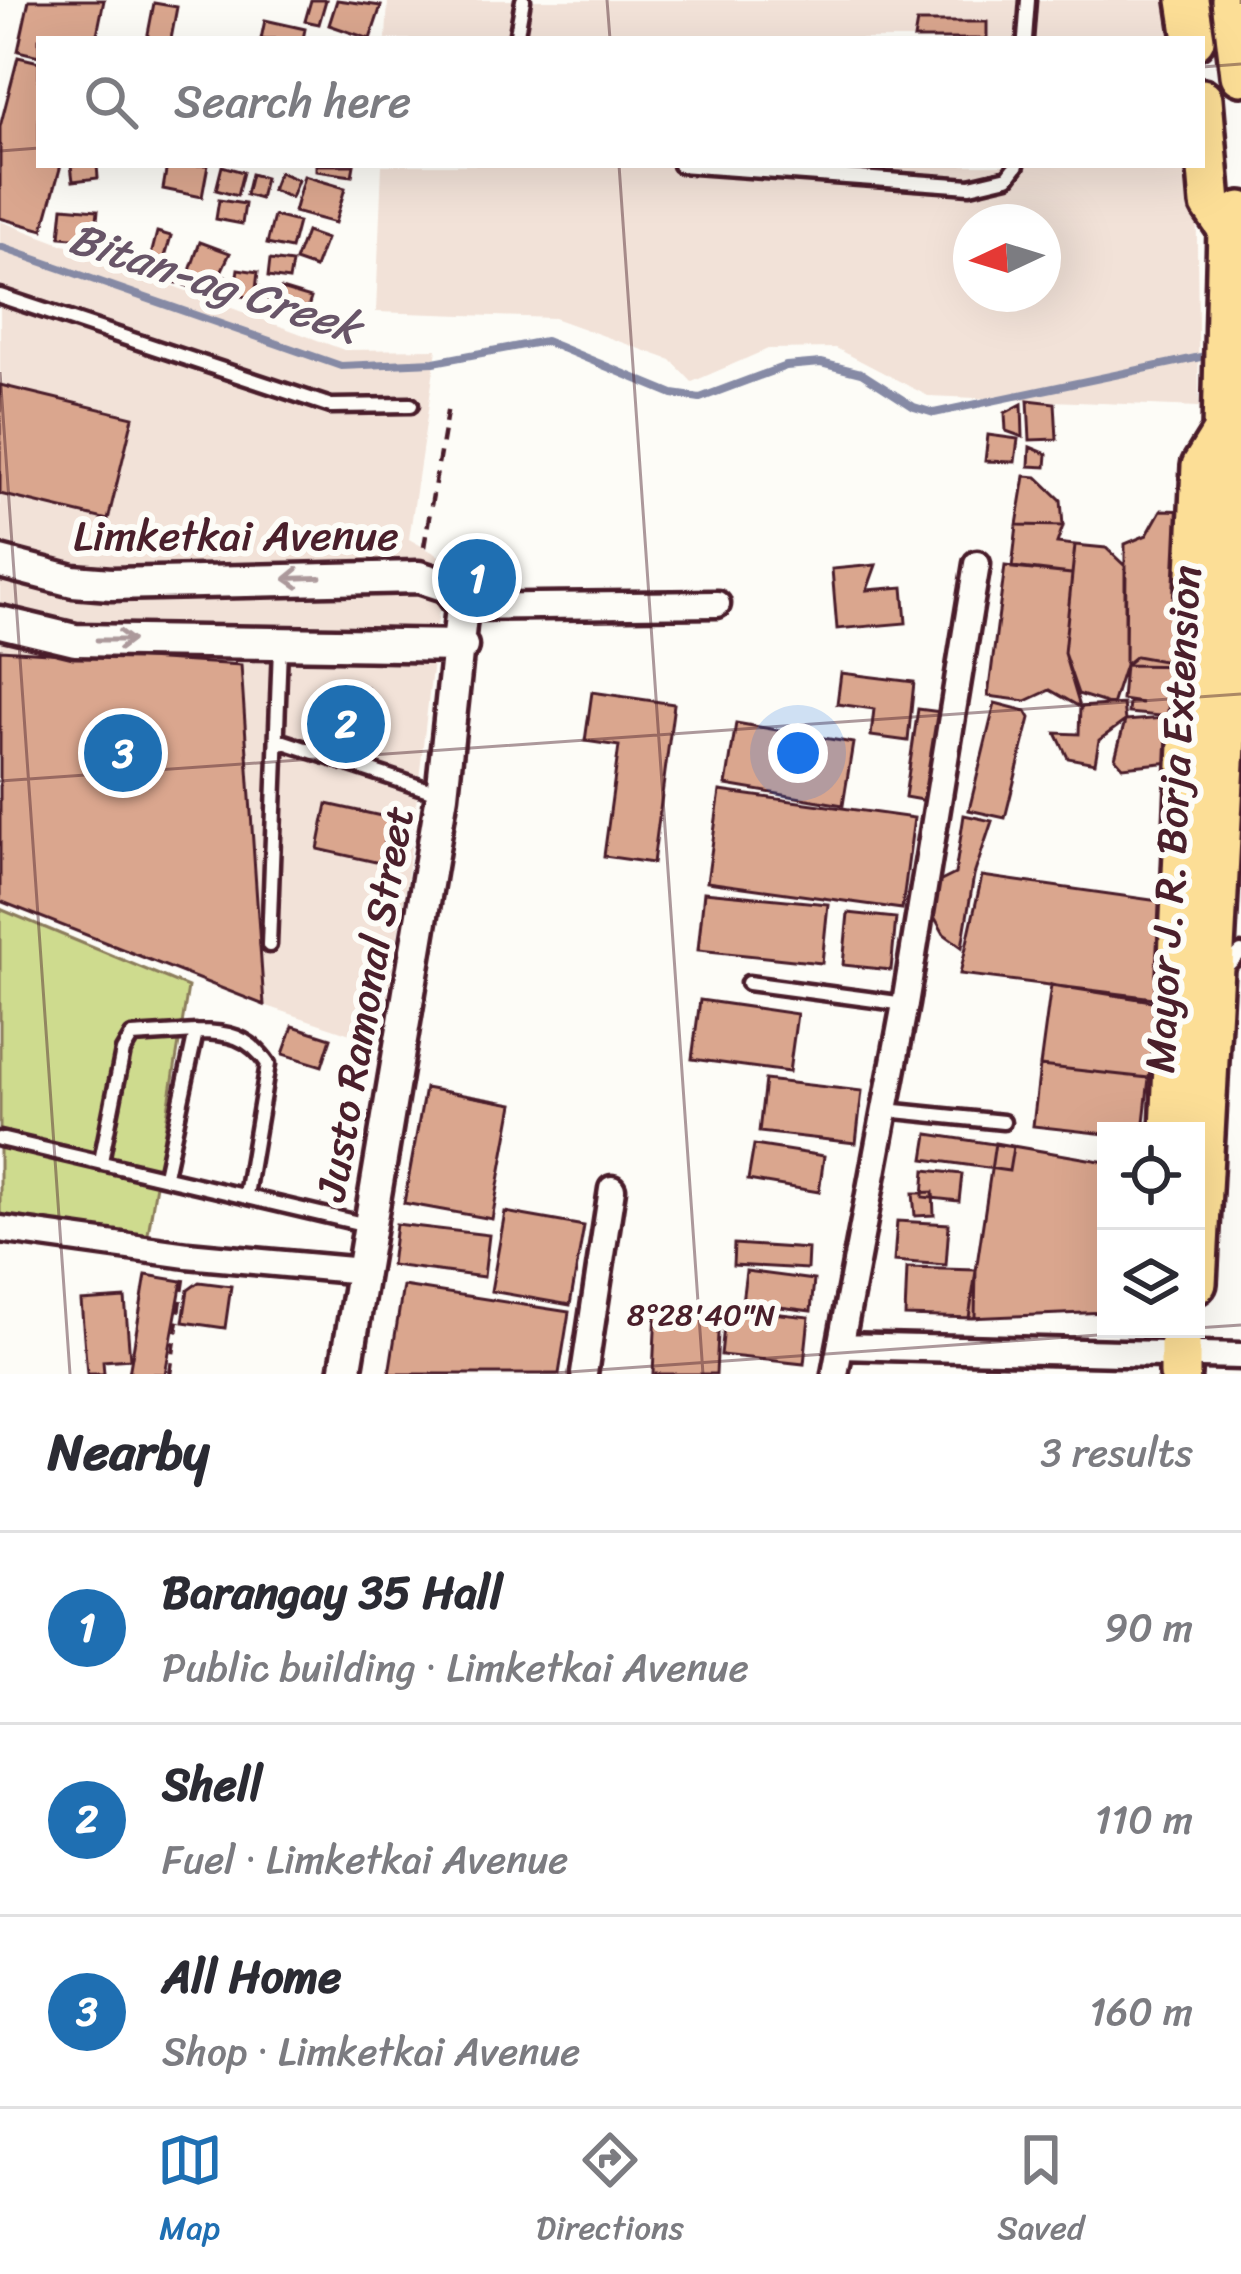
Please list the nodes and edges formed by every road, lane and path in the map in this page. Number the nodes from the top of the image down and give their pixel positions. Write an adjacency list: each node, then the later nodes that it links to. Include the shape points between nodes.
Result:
1 (523, 0): 5 (lane)
2 (1028, 0): 6 (lane)
3 (1188, 0): 7 (main road)
4 (1232, 0): 8 (main road)
5 (517, 36)
6 (1025, 36)
7 (1194, 36)
8 (1241, 75)
9 (1205, 134): 12 (main road, Mayor J. R. Borja Extension, via 1211,204)
10 (721, 168): 11 (lane, via 970,186)
11 (1015, 168)
12 (1234, 231): 14 (main road, Mayor J. R. Borja Extension)
13 (0, 296): 15 (lane, via 331,406)
14 (1230, 302): 17 (main road, Mayor J. R. Borja Extension)
15 (411, 404)
16 (448, 406): 20 (path)
17 (1223, 432): 26 (main road, Mayor J. R. Borja Extension, via 1234,469); 28 (main road, Mayor J. R. Borja Extension, via 1202,466)
18 (0, 562): 20 (street, Limketkai Avenue, one-way to 18, via 111,584)
19 (977, 564): 33 (street)
20 (419, 577): 22 (street, Limketkai Avenue, via 447,586)
21 (717, 604): 22 (street)
22 (462, 607): 25 (street)
23 (0, 622): 24 (street, one-way to 24, via 75,640)
24 (280, 640): 25 (street); 27 (lane)
25 (462, 646): 29 (street, Justo Ramonal Street)
26 (1236, 652): 28 (main road, Mayor J. R. Borja Extension)
27 (280, 741): 29 (lane); 30 (lane)
28 (1209, 744): 31 (main road, Mayor J. R. Borja Extension)
29 (442, 795): 43 (street, Justo Ramonal Street)
30 (269, 945)
31 (1212, 969): 37 (main road, Mayor J. R. Borja Extension); 45 (main road, Mayor J. R. Borja Extension)
32 (748, 983): 33 (lane)
33 (904, 1004): 35 (street)
34 (196, 1032): 39 (lane, via 133,1036); 40 (lane); 42 (lane, via 254,1043 268,1064)
35 (885, 1110): 36 (lane); 48 (street)
36 (1003, 1122)
37 (1173, 1122)
38 (0, 1139): 39 (lane)
39 (101, 1161): 40 (lane)
40 (166, 1175): 42 (lane)
41 (612, 1189): 53 (street)
42 (246, 1195): 43 (lane)
43 (368, 1225): 47 (street, Justo Ramonal Street)
44 (0, 1229): 46 (street)
45 (1199, 1230)
46 (188, 1255): 47 (street); 51 (path)
47 (362, 1271): 52 (street, Justo Ramonal Street)
48 (841, 1346): 49 (street); 54 (street)
49 (1180, 1353): 50 (street)
50 (1241, 1356)
51 (170, 1374)
52 (345, 1374)
53 (584, 1374)
54 (835, 1374)

